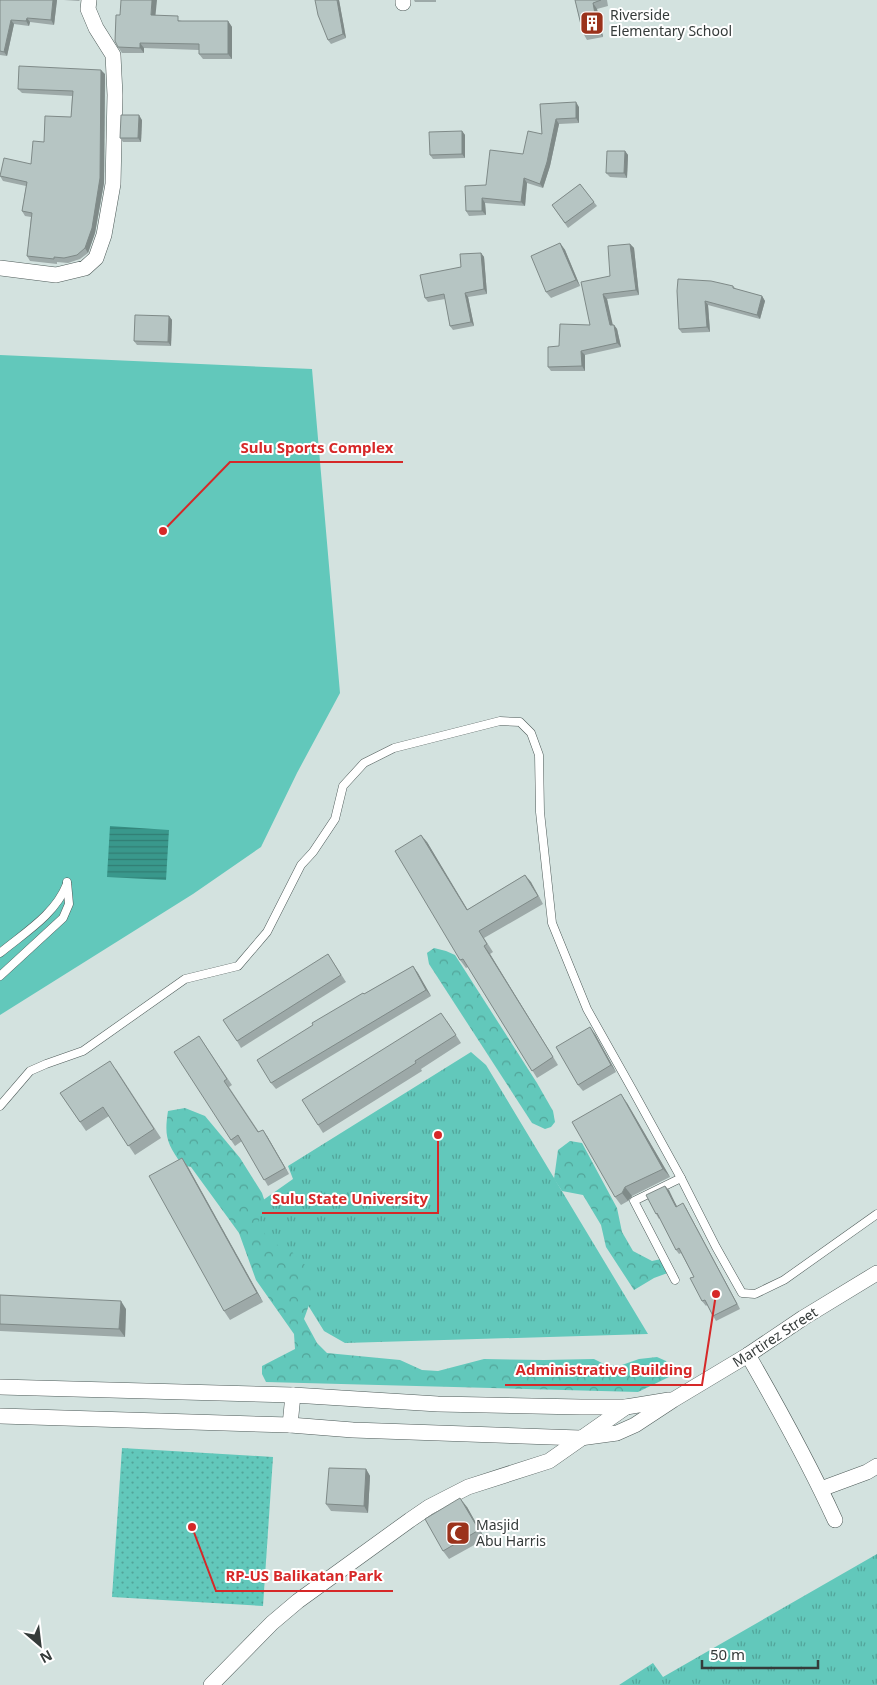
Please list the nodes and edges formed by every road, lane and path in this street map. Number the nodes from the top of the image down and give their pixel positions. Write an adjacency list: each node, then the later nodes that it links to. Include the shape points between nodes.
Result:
1 (89, 0): 2 (street, via 88,9 96,28 113,55 113,184 104,235 96,258 85,268 56,275)
2 (0, 268)
3 (0, 953): 4 (lane, via 54,907 67,882 69,904 64,918)
4 (0, 976)
5 (0, 1106): 6 (lane, via 30,1072 83,1051 185,979 238,966 267,932 301,865 335,820 343,786 364,763 394,748 500,721 520,722 531,733 539,755 540,812 552,923 587,1010)
6 (681, 1178): 7 (lane, via 742,1292 755,1294 784,1280); 9 (lane, via 634,1201)
7 (877, 1214)
8 (877, 1273): 10 (street, Martirez Street)
9 (675, 1280)
10 (748, 1356): 13 (street, Martirez Street); 19 (street)
11 (0, 1387): 12 (street)
12 (293, 1395): 14 (street, via 438,1404); 16 (street)
13 (673, 1400): 14 (street); 17 (street, Martirez Street, via 635,1426 607,1435)
14 (626, 1407): 17 (street)
15 (0, 1416): 16 (street, Martirez Street)
16 (290, 1425): 17 (street, Martirez Street)
17 (580, 1438): 21 (street, via 549,1461 468,1487 429,1507 298,1601)
18 (877, 1466): 19 (street)
19 (821, 1489): 20 (street)
20 (835, 1520)
21 (211, 1685)

